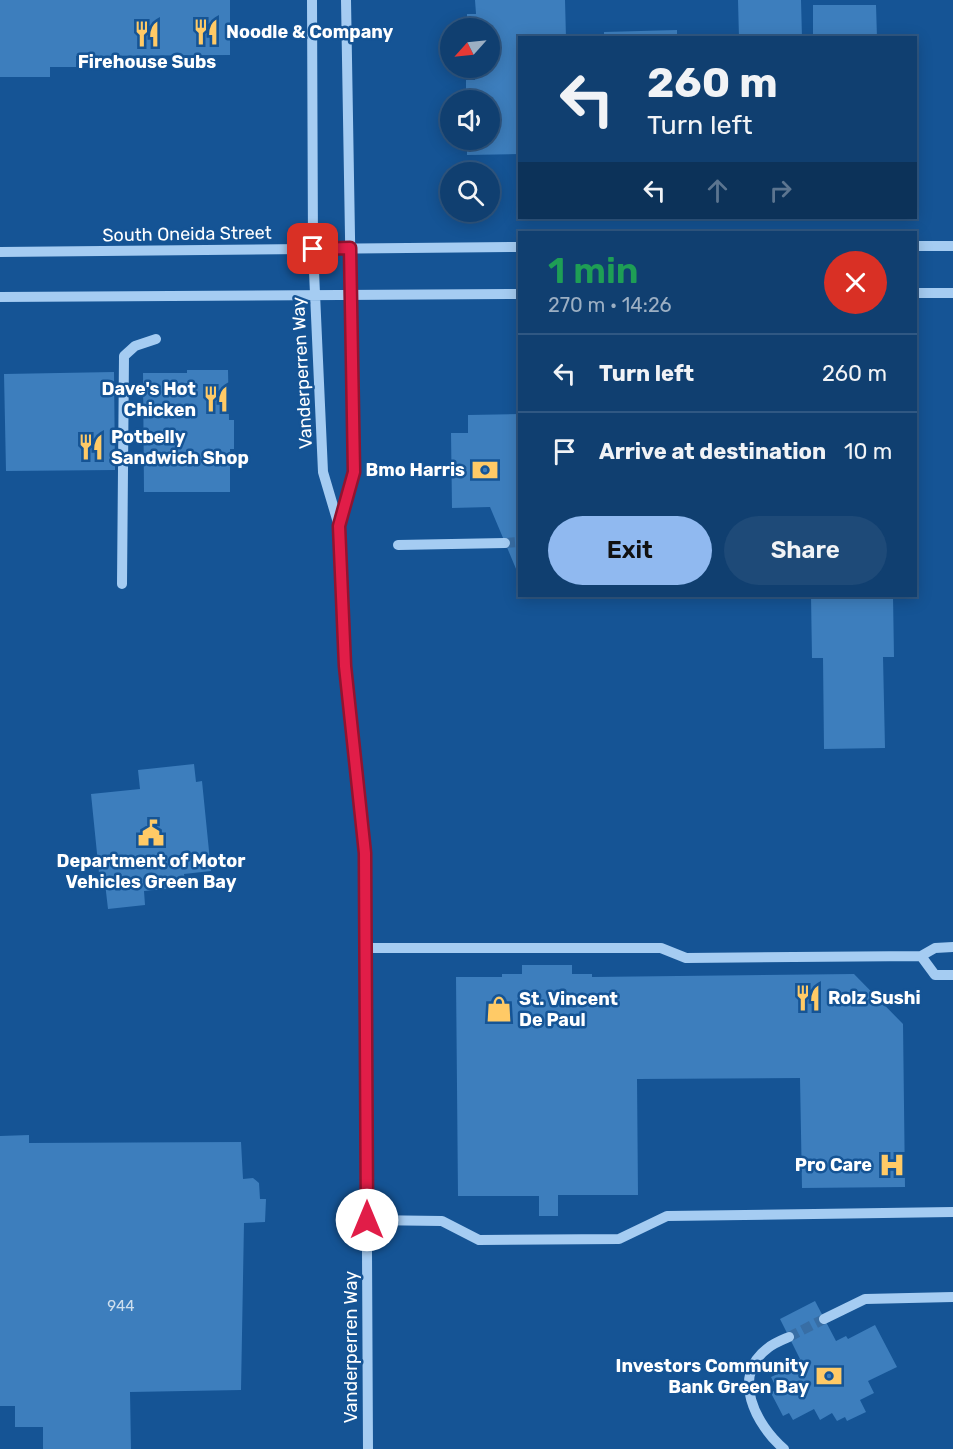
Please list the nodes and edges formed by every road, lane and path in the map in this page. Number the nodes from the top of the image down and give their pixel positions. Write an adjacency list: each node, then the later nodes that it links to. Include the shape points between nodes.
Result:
1 (312, 0): 7 (street, Vanderperren Way)
2 (346, 0): 5 (street, Vanderperren Way)
3 (917, 246): 4 (street)
4 (953, 246)
5 (350, 248): 6 (street, South Oneida Street); 7 (street, South Oneida Street); 12 (street, Vanderperren Way)
6 (518, 248)
7 (313, 249): 8 (street, South Oneida Street); 11 (street, Vanderperren Way)
8 (0, 252)
9 (917, 293): 10 (street)
10 (953, 293)
11 (315, 294): 12 (street); 14 (street); 16 (street, Vanderperren Way, via 323,472)
12 (351, 294): 13 (street); 16 (street, Vanderperren Way, via 354,472)
13 (518, 294)
14 (0, 297)
15 (156, 339): 19 (street, via 135,346 124,356)
16 (339, 526): 21 (street, Vanderperren Way, via 345,666 365,853)
17 (505, 543): 18 (street)
18 (398, 545)
19 (122, 584)
20 (953, 947): 22 (street, via 935,948)
21 (366, 948): 22 (street, via 661,948 686,958); 25 (street, Vanderperren Way)
22 (921, 956): 23 (street, via 935,975)
23 (953, 975)
24 (953, 1212): 25 (street, via 667,1216 619,1239 479,1240 441,1221)
25 (367, 1220): 29 (street, Vanderperren Way)
26 (953, 1297): 27 (street, via 865,1299)
27 (824, 1319)
28 (789, 1337): 30 (street, via 768,1347 756,1359 748,1388 762,1423)
29 (368, 1449)
30 (784, 1449)

